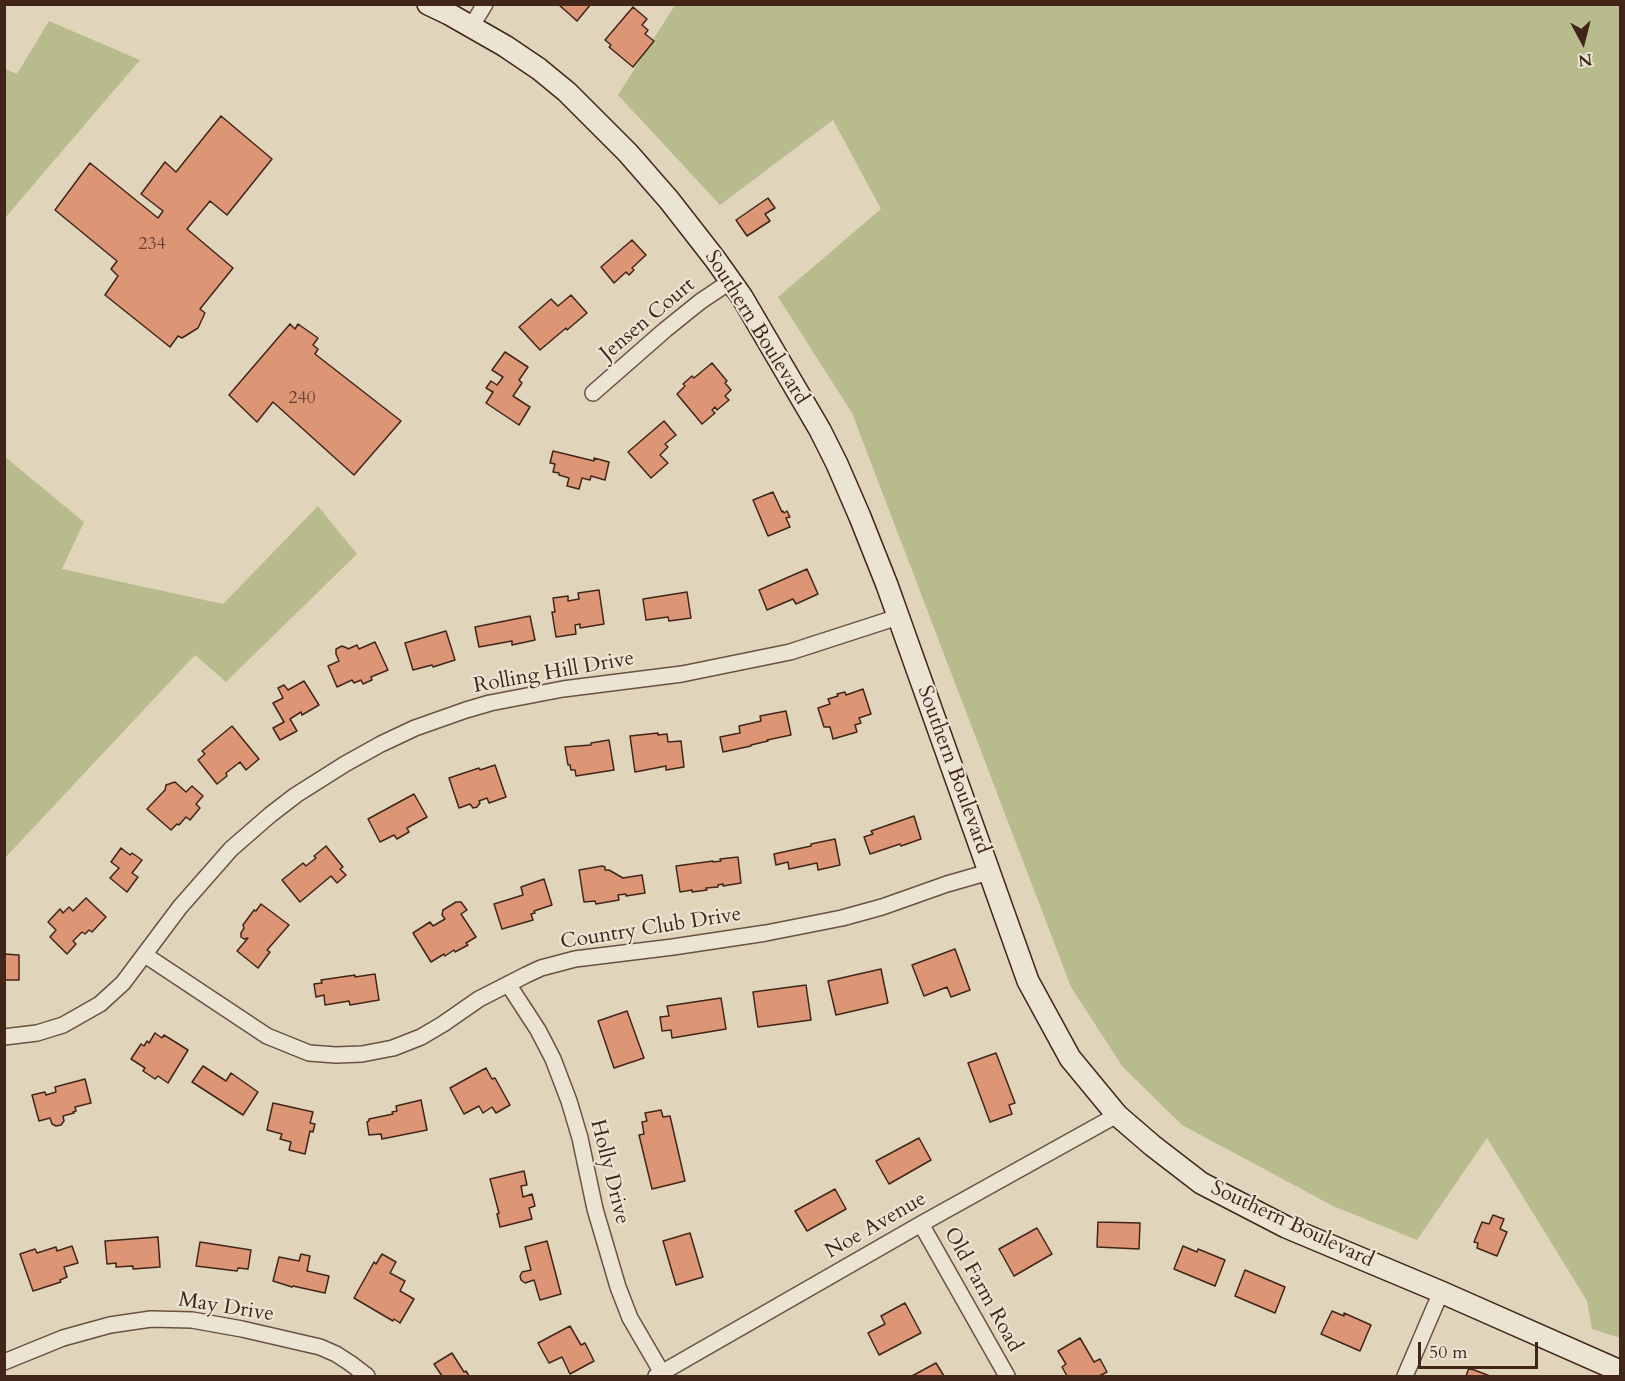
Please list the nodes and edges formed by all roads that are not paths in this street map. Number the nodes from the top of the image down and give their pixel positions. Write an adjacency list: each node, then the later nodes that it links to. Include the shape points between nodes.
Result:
1 (428, 4): 3 (main road, Southern Boulevard)
2 (485, 4): 3 (street)
3 (471, 27): 4 (main road, Southern Boulevard, via 539,69 587,112 669,200)
4 (731, 281): 5 (street, Jensen Court, via 665,330); 6 (main road, Southern Boulevard, via 837,464)
5 (593, 393)
6 (898, 617): 7 (main road, Southern Boulevard); 8 (street, Rolling Hill Drive, via 790,652 682,674 521,696 416,728 345,764 270,815 231,849 180,907)
7 (989, 872): 9 (street, Country Club Drive, via 842,918 766,933 575,959 541,968); 11 (main road, Southern Boulevard, via 1028,981 1070,1058)
8 (145, 955): 9 (street, Country Club Drive, via 267,1036 309,1053 362,1054 404,1044); 10 (street, Rolling Hill Drive, via 123,983 85,1014 37,1033)
9 (508, 984): 16 (street, Holly Drive, via 538,1030 557,1070 580,1138 595,1209 618,1287)
10 (4, 1037)
11 (1117, 1115): 12 (street, Noe Avenue); 13 (main road, Southern Boulevard, via 1201,1184 1286,1227)
12 (921, 1224): 16 (street, Noe Avenue); 18 (street, Old Farm Road)
13 (1441, 1292): 15 (main road, Southern Boulevard); 19 (street)
14 (4, 1362): 17 (street, May Drive, via 63,1338 110,1325 151,1319 192,1320 320,1347 351,1363)
15 (1620, 1371)
16 (659, 1375)
17 (367, 1377)
18 (1007, 1377)
19 (1405, 1377)

